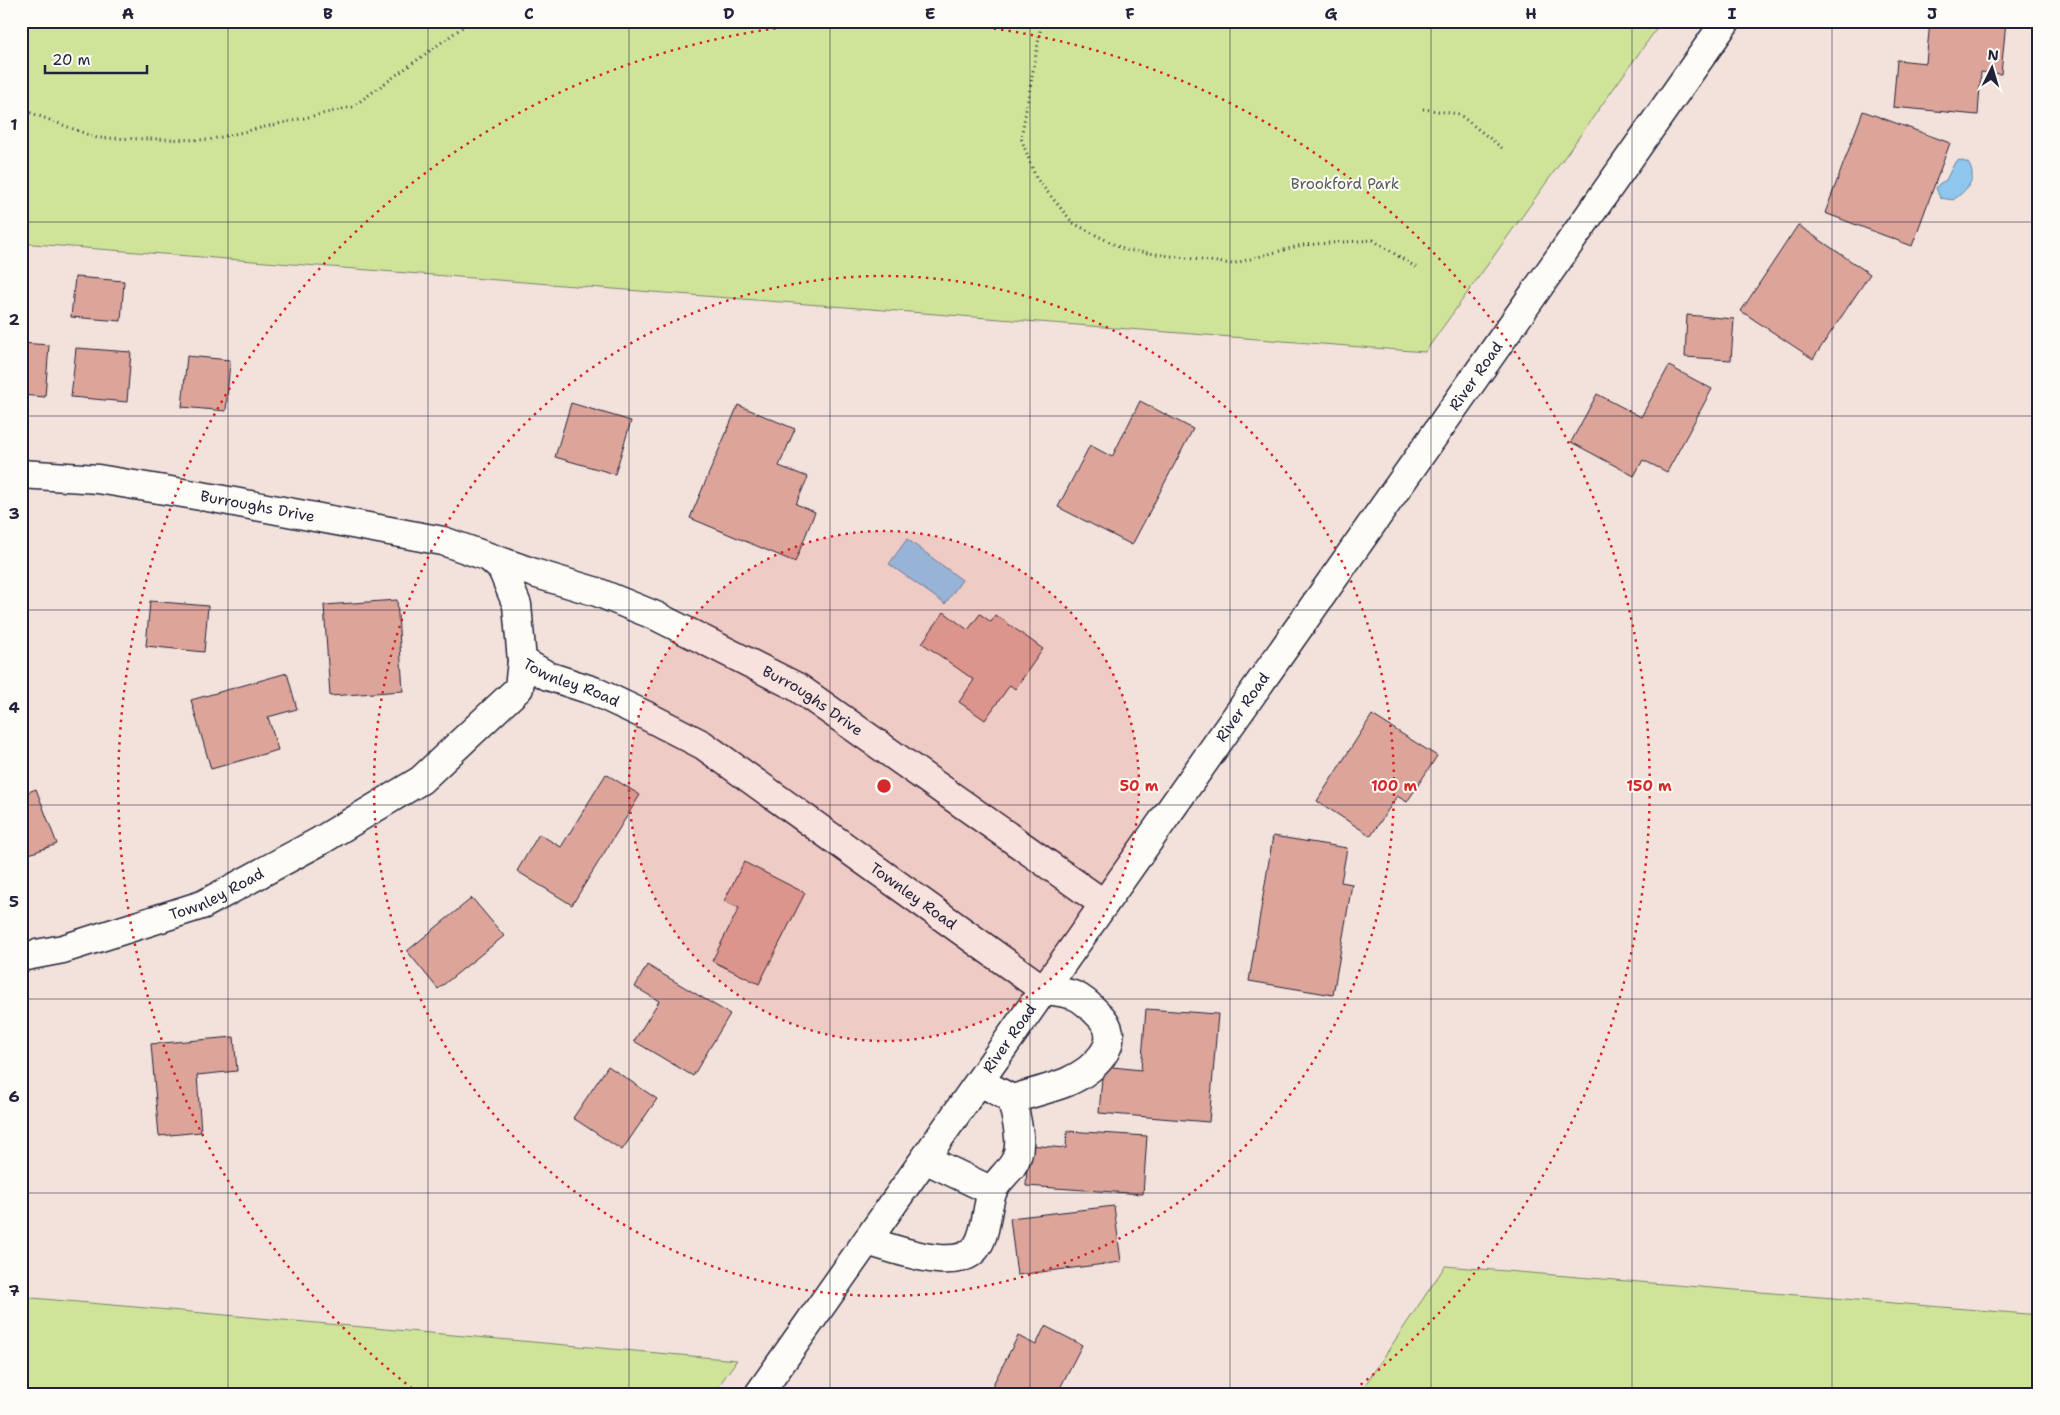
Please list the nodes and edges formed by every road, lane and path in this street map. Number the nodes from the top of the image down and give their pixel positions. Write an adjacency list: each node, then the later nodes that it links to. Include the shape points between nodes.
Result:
1 (472, 21): 4 (path, via 352,107 208,140 97,138)
2 (1042, 21): 7 (path, via 1021,138 1036,178 1073,223 1125,250 1232,264 1302,245 1373,240)
3 (1726, 21): 11 (street, River Road)
4 (21, 109)
5 (1423, 109): 6 (path, via 1459,114)
6 (1502, 148)
7 (1417, 268)
8 (21, 474): 9 (street, Burroughs Drive, via 98,478 213,498 443,541)
9 (490, 558): 10 (street, via 502,569 517,605); 11 (street, Burroughs Drive, via 597,592 656,616 797,687)
10 (522, 661): 12 (street, Townley Road, via 518,688 421,780 320,841 202,905 63,949); 13 (street, Townley Road, via 548,676 594,691 702,745)
11 (1104, 904): 13 (street, River Road)
12 (21, 957)
13 (1044, 990): 14 (street, River Road); 15 (street, via 1076,995 1085,1001 1108,1024 1111,1038 1100,1058 1084,1072 1068,1081)
14 (980, 1082): 15 (street); 16 (street, River Road)
15 (1012, 1099): 17 (street, via 1019,1152 1014,1164)
16 (925, 1159): 17 (street); 18 (street, River Road)
17 (992, 1191): 18 (street, via 978,1245 964,1258 925,1257)
18 (867, 1241): 19 (street, River Road)
19 (759, 1394)

